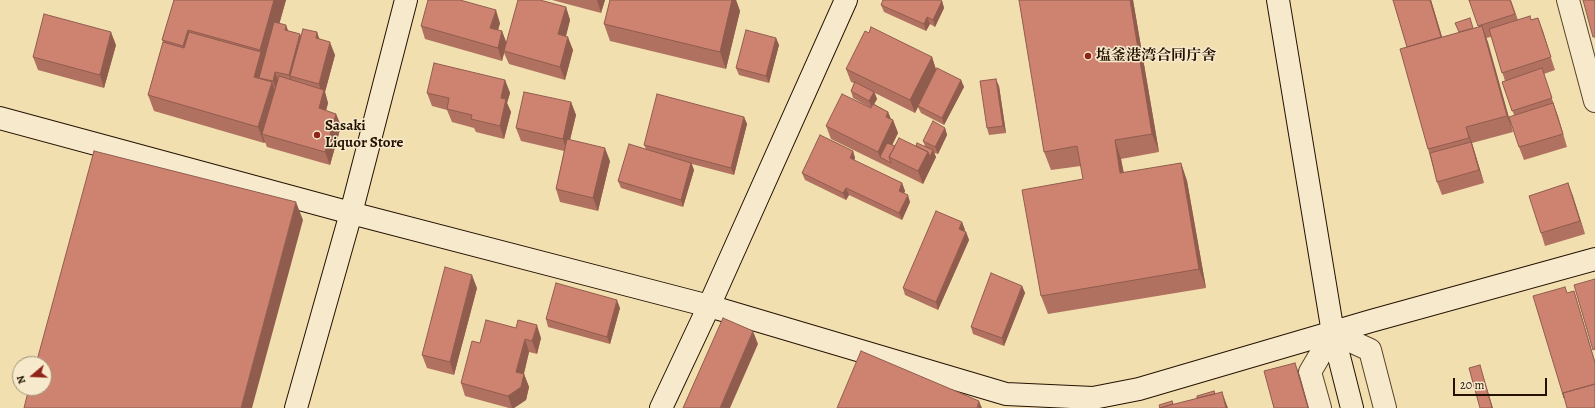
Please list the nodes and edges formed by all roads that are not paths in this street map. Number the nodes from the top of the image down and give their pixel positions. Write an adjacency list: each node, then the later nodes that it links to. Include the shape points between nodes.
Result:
1 (406, 0): 7 (street)
2 (846, 0): 9 (street)
3 (1278, 0): 10 (street)
4 (1568, 0): 5 (street)
5 (1595, 101)
6 (0, 118): 7 (street)
7 (351, 213): 9 (street); 12 (street)
8 (1595, 259): 10 (street)
9 (709, 306): 11 (street); 13 (street)
10 (1333, 333): 11 (street, via 1138,389 1093,398); 14 (street, via 1310,372); 15 (street); 16 (street, via 1370,350)
11 (1006, 401)
12 (296, 408)
13 (661, 408)
14 (1320, 408)
15 (1352, 408)
16 (1385, 408)

